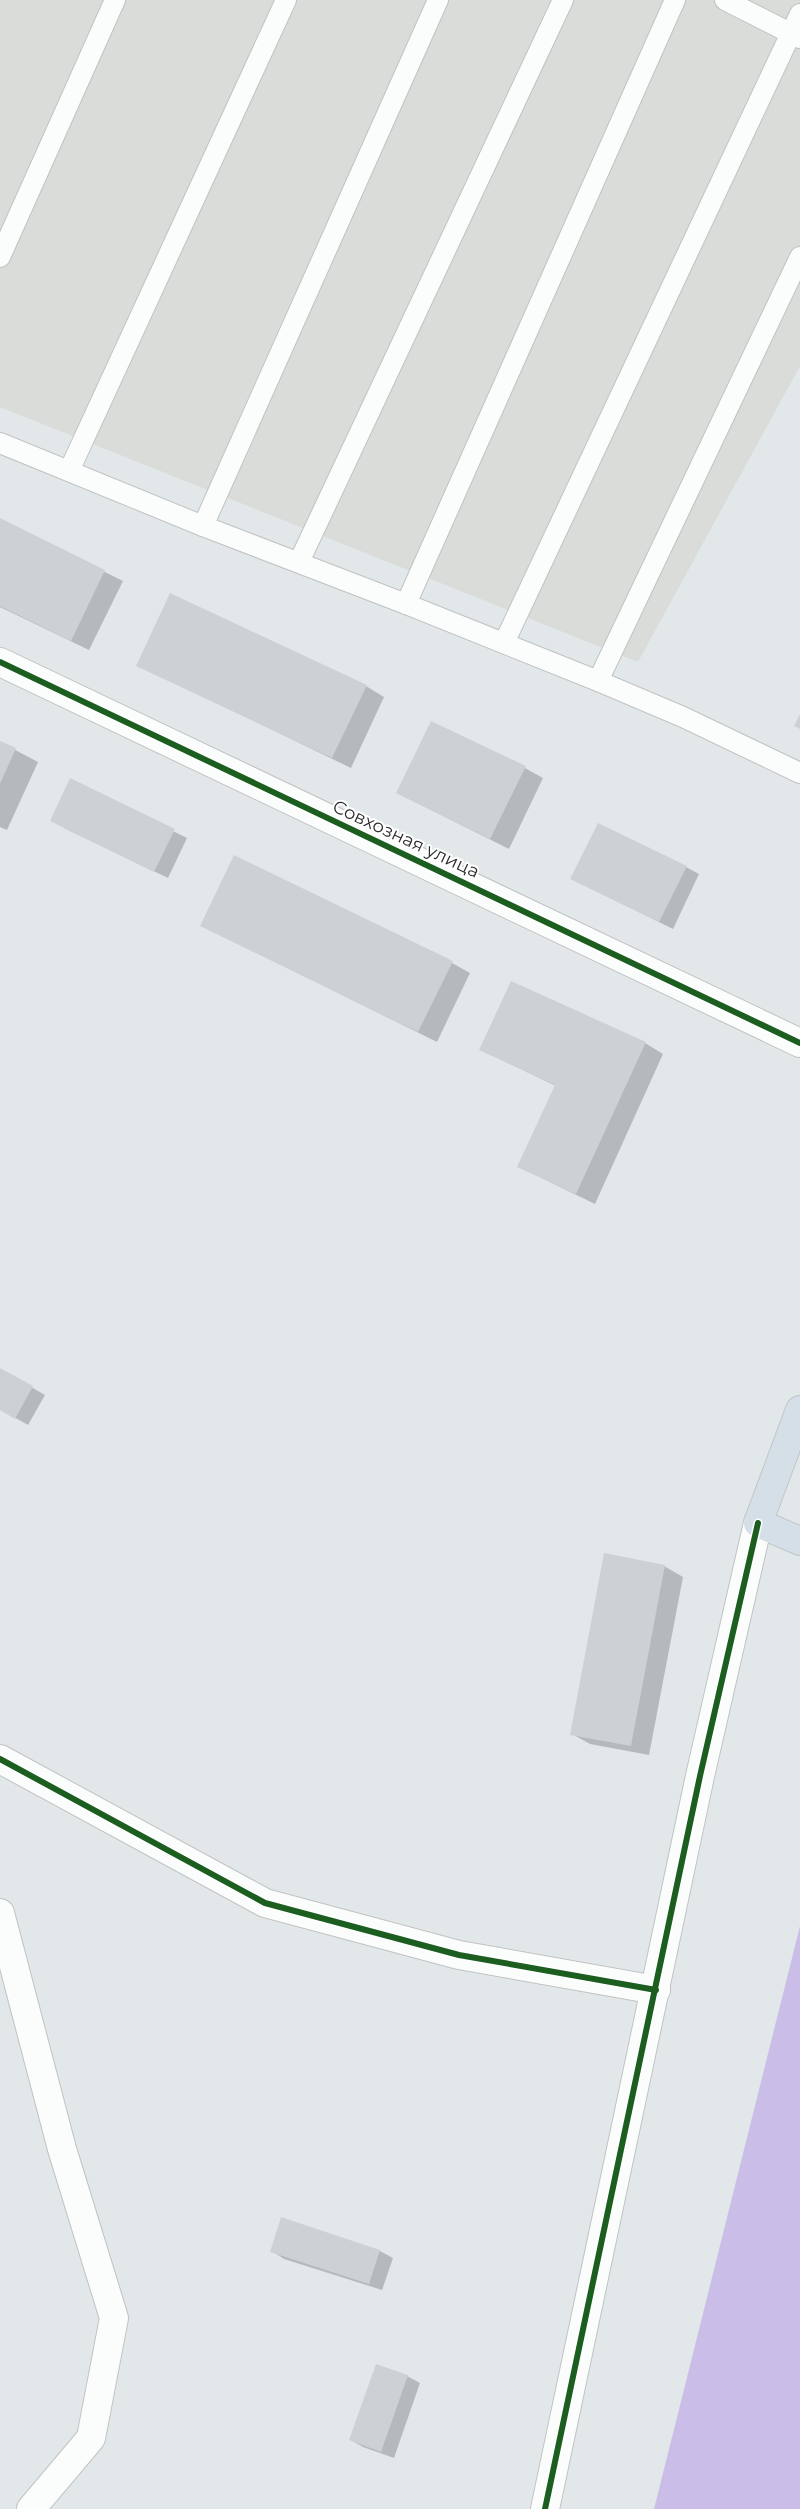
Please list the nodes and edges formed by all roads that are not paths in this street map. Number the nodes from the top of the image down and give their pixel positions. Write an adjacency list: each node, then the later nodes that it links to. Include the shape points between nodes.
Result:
1 (115, 0): 9 (lane)
2 (286, 0): 12 (lane)
3 (438, 0): 13 (lane)
4 (563, 0): 14 (lane)
5 (676, 0): 15 (lane)
6 (725, 0): 8 (lane)
7 (800, 14): 8 (lane)
8 (796, 36): 16 (lane)
9 (0, 257)
10 (800, 257): 18 (lane)
11 (0, 443): 12 (lane)
12 (69, 471): 13 (lane)
13 (203, 526): 14 (lane)
14 (299, 562): 15 (lane)
15 (406, 604): 16 (lane)
16 (504, 643): 18 (lane)
17 (0, 662): 20 (street, Совхозная улица)
18 (598, 681): 19 (lane)
19 (800, 773)
20 (800, 1043)
21 (800, 1410): 22 (main road)
22 (758, 1522): 23 (main road); 26 (street, via 700,1776)
23 (800, 1541)
24 (0, 1759): 26 (street, via 265,1903 459,1955)
25 (0, 1913): 27 (street, via 62,2149 114,2318 91,2438)
26 (656, 1990): 28 (street)
27 (31, 2509)
28 (545, 2509)

